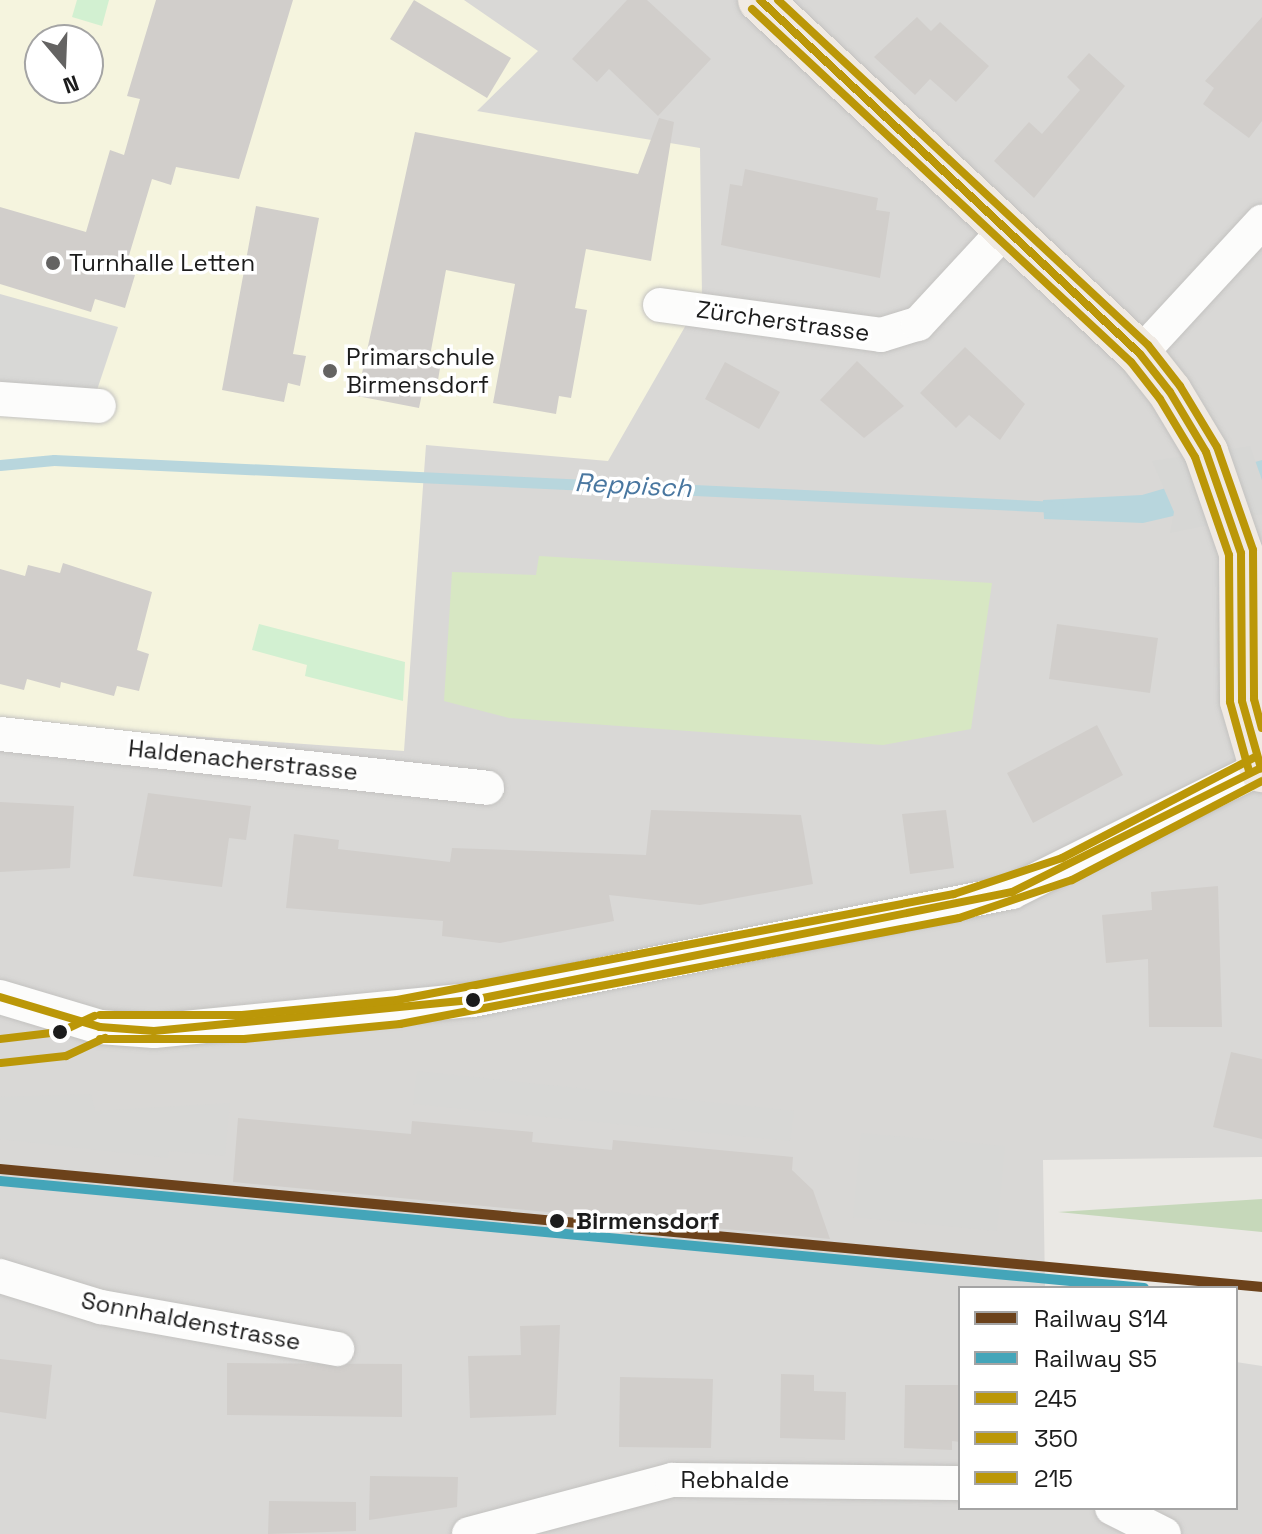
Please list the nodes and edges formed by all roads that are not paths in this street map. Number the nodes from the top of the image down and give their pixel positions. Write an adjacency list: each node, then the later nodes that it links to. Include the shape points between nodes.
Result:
1 (760, 0): 3 (main road)
2 (1262, 222): 5 (street)
3 (1007, 228): 4 (street, Zürcherstrasse, via 918,324 881,335); 5 (main road)
4 (660, 305)
5 (1140, 354): 8 (main road, via 1206,452)
6 (0, 399): 7 (street)
7 (99, 406)
8 (1245, 541): 10 (main road, via 1242,701)
9 (0, 734): 11 (street, Haldenacherstrasse)
10 (1261, 769): 12 (street, via 1012,892 473,1000 154,1031 100,1027)
11 (487, 788)
12 (0, 997)
13 (0, 1276): 14 (street, Sonnhaldenstrasse, via 101,1307)
14 (337, 1349)
15 (958, 1483): 17 (street, Rebhalde, via 672,1480)
16 (1116, 1510): 18 (street)
17 (469, 1534)
18 (1164, 1534)

